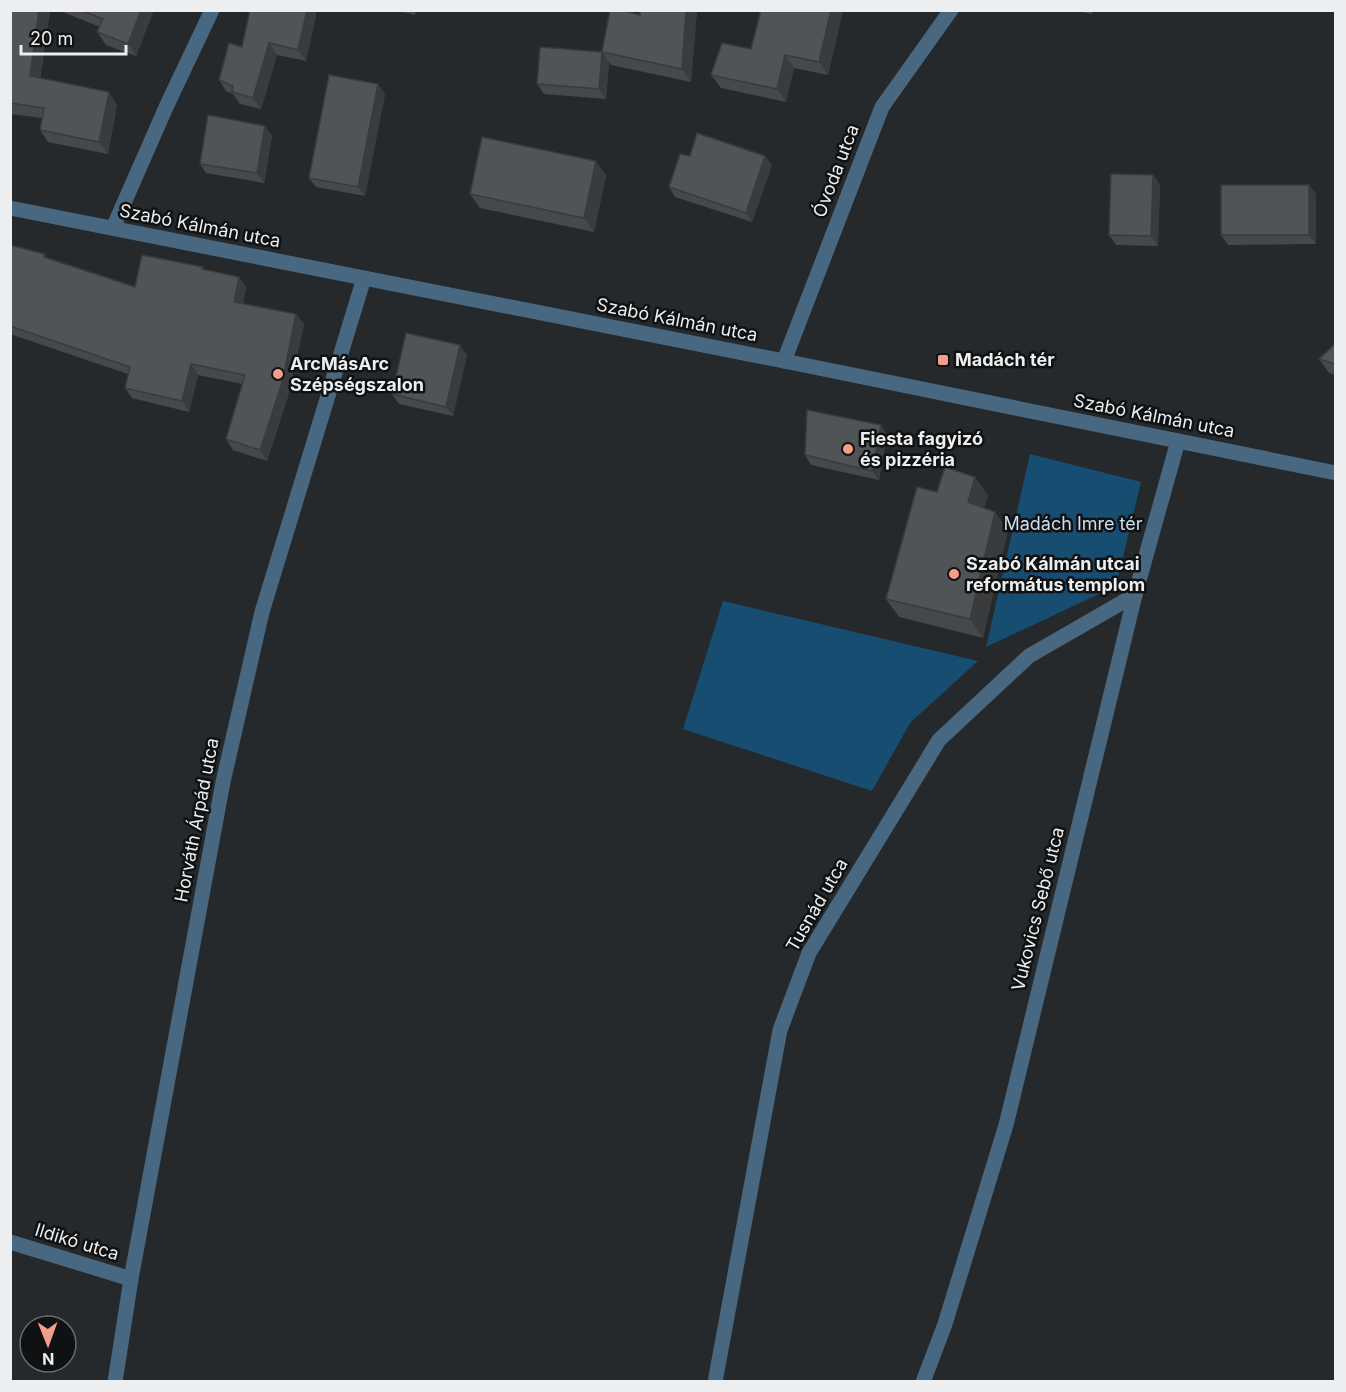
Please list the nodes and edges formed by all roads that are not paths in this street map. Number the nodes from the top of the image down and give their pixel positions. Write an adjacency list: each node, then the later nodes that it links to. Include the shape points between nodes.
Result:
1 (212, 10): 4 (street)
2 (951, 10): 6 (street, Óvoda utca, via 882,106)
3 (10, 208): 4 (street, Szabó Kálmán utca)
4 (113, 228): 5 (street, Szabó Kálmán utca)
5 (364, 278): 6 (street, Szabó Kálmán utca); 11 (street, Horváth Árpád utca, via 259,624 223,782)
6 (784, 361): 7 (street, Szabó Kálmán utca)
7 (1178, 441): 8 (street, Szabó Kálmán utca); 9 (street, Vukovics Sebő utca)
8 (1335, 473)
9 (1135, 595): 13 (street, Tusnád utca, via 1029,656 939,741 809,953 780,1030); 14 (street, Vukovics Sebő utca, via 1006,1125 945,1324)
10 (10, 1242): 11 (street, Ildikó utca)
11 (131, 1279): 12 (street, Horváth Árpád utca)
12 (115, 1382)
13 (715, 1382)
14 (923, 1382)

